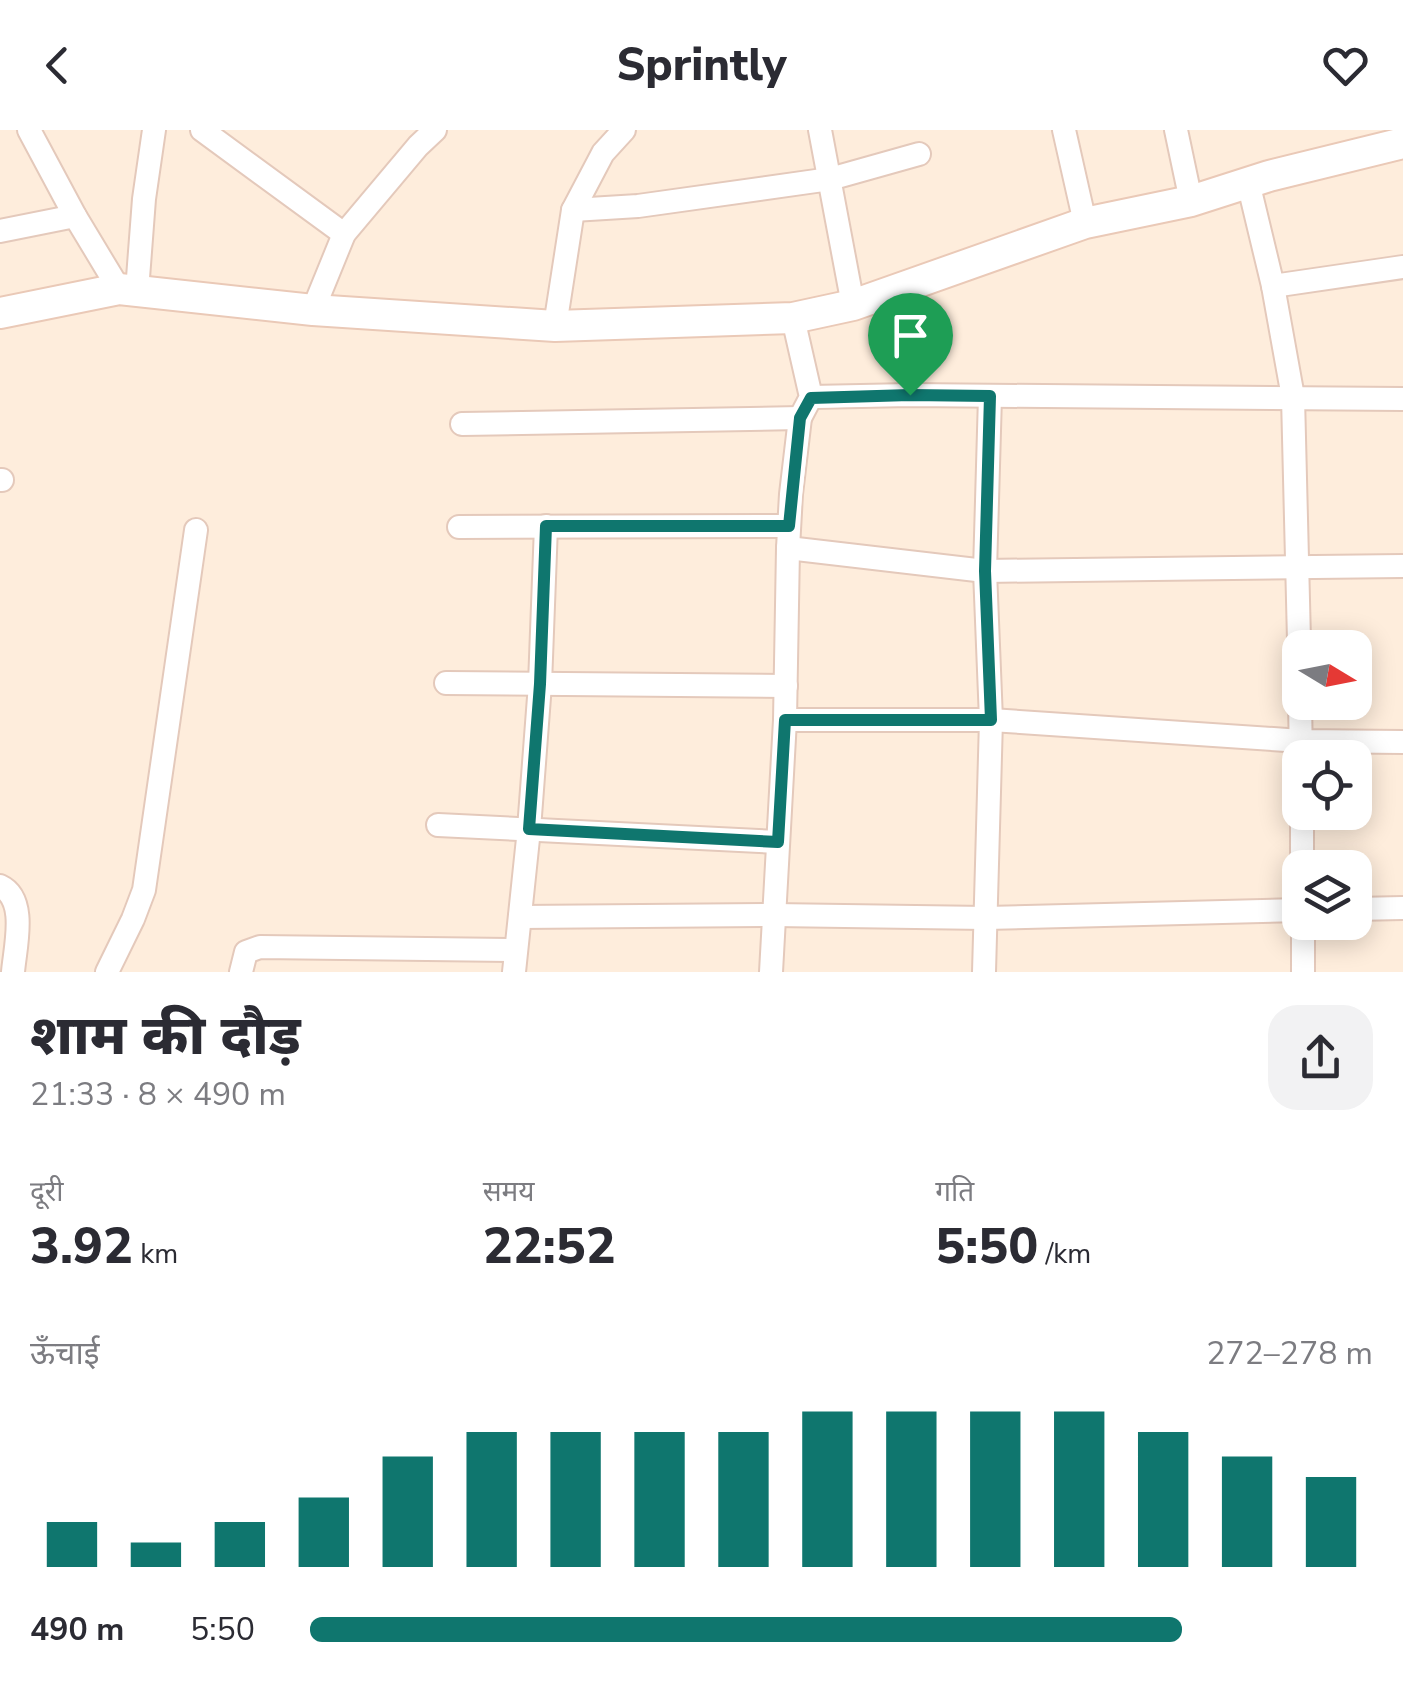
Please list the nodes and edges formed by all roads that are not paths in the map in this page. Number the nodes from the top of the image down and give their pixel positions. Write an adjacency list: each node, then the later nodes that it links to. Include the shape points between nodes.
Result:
1 (29, 130): 15 (street)
2 (154, 130): 21 (street)
3 (202, 130): 18 (street)
4 (435, 130): 18 (street)
5 (624, 130): 14 (street, via 603,153)
6 (820, 130): 11 (street)
7 (1064, 130): 16 (street)
8 (1176, 130): 13 (street)
9 (1403, 144): 12 (street)
10 (919, 154): 11 (street)
11 (830, 178): 14 (street); 22 (street)
12 (1248, 182): 13 (street); 20 (street)
13 (1192, 200): 16 (street)
14 (572, 210): 26 (street)
15 (75, 216): 17 (street); 21 (street)
16 (1084, 224): 22 (street)
17 (0, 232)
18 (344, 234): 23 (street)
19 (1403, 267): 20 (street)
20 (1273, 286): 28 (street)
21 (128, 290): 23 (street); 24 (street)
22 (853, 305): 25 (street)
23 (314, 310): 26 (street)
24 (0, 313)
25 (792, 318): 26 (street); 30 (street)
26 (555, 326)
27 (990, 396): 28 (street); 30 (street); 38 (street)
28 (1293, 397): 29 (street); 37 (street)
29 (1403, 400)
30 (806, 408): 31 (street); 35 (street)
31 (462, 424)
32 (546, 526): 33 (street); 35 (street); 41 (street)
33 (458, 527)
34 (196, 530): 61 (street, via 144,890)
35 (788, 537): 38 (street); 42 (street)
36 (1403, 566): 37 (street)
37 (1298, 567): 38 (street); 39 (street)
38 (985, 571): 44 (street)
39 (1299, 630)
40 (446, 683): 41 (street)
41 (540, 684): 42 (street); 49 (street)
42 (786, 686): 43 (street)
43 (785, 720): 44 (street); 50 (street)
44 (991, 720): 47 (street); 57 (street)
45 (1403, 742): 46 (street)
46 (1372, 744)
47 (1282, 747)
48 (438, 824): 49 (street)
49 (529, 829): 50 (street); 56 (street)
50 (778, 842): 55 (street)
51 (0, 886): 60 (street, via 12,894 18,914)
52 (1372, 908): 53 (street)
53 (1403, 908)
54 (1282, 910): 57 (street)
55 (774, 915): 56 (street); 57 (street); 63 (street)
56 (520, 917): 59 (street)
57 (986, 918): 64 (street)
58 (1303, 940): 65 (street)
59 (515, 961): 62 (street, via 260,947 246,952)
60 (13, 972)
61 (108, 972)
62 (242, 972)
63 (771, 972)
64 (984, 972)
65 (1303, 972)

